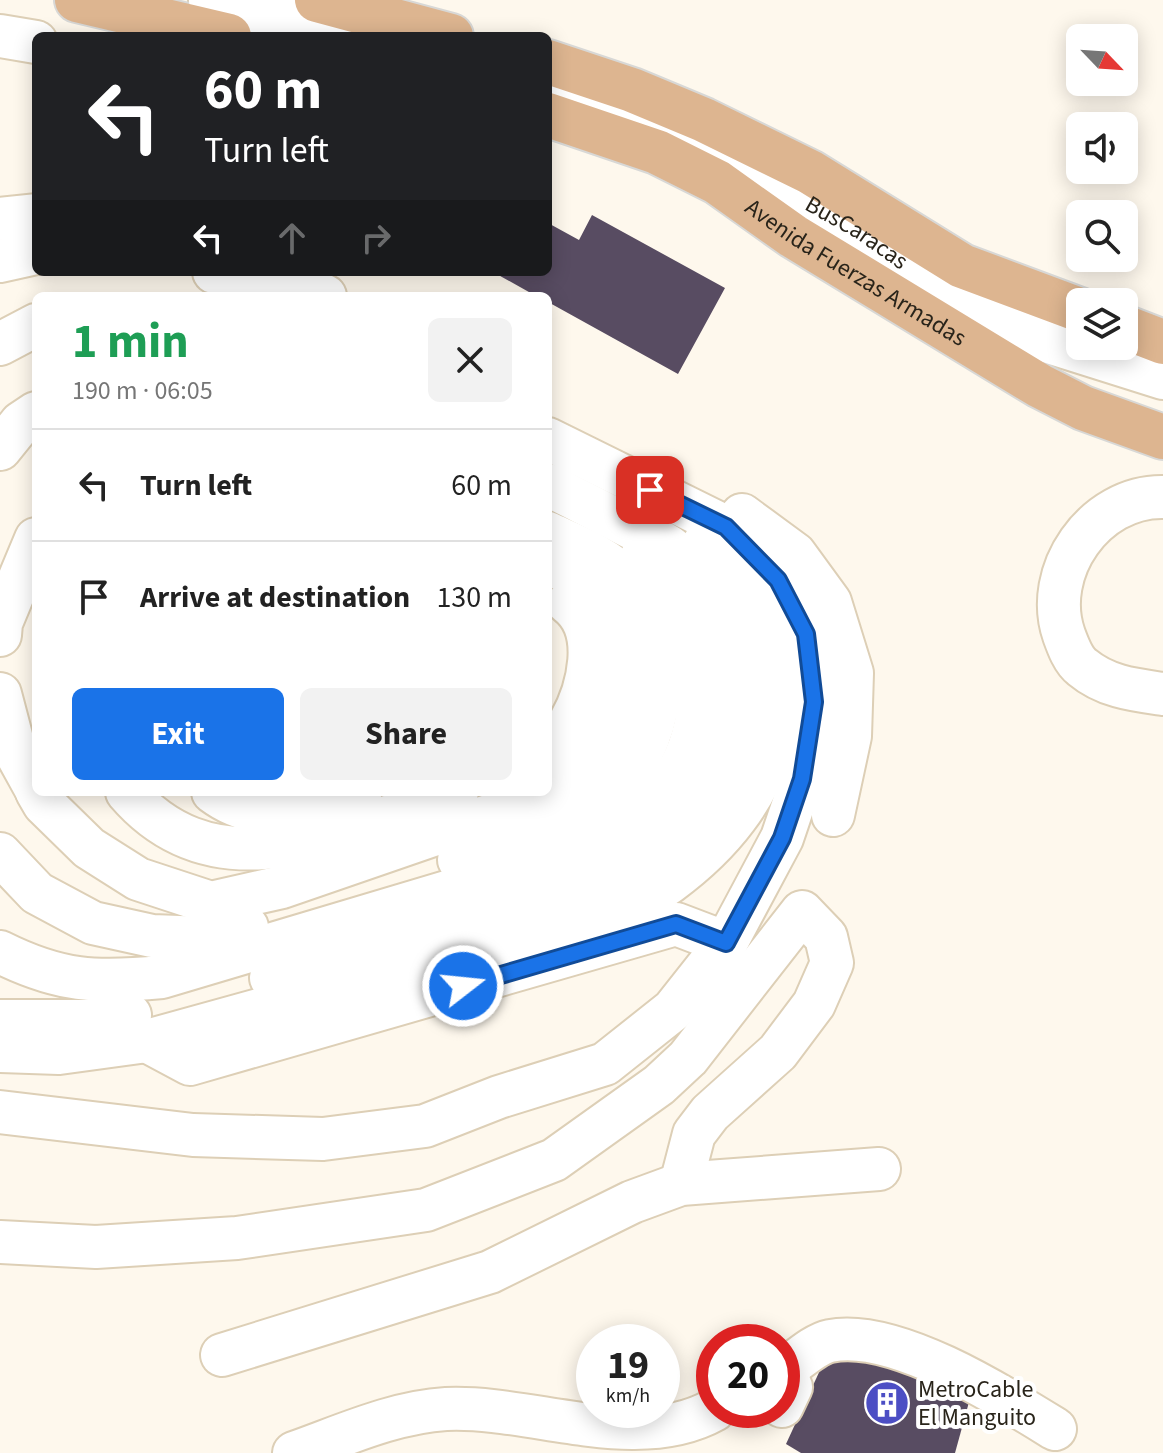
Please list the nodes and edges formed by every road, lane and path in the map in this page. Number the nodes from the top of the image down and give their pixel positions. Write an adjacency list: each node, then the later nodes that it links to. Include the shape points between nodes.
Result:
1 (77, 0): 4 (main road)
2 (210, 0): 5 (street)
3 (317, 0): 6 (main road)
4 (212, 32)
5 (334, 32)
6 (436, 32)
7 (0, 36): 8 (street)
8 (32, 41)
9 (552, 63): 20 (main road, via 704,120 810,172 962,266)
10 (552, 90): 26 (street, BusCaracas, via 725,155 1033,337)
11 (552, 116): 25 (main road, Avenida Fuerzas Armadas, via 657,152 717,182 793,236)
12 (32, 215): 13 (street)
13 (0, 219)
14 (32, 254): 15 (street)
15 (0, 261)
16 (227, 276): 18 (street)
17 (287, 276): 19 (street)
18 (262, 292)
19 (317, 292)
20 (1066, 305)
21 (32, 327): 24 (street)
22 (1138, 332): 23 (main road)
23 (1163, 342)
24 (0, 344)
25 (988, 355): 28 (main road); 30 (main road, Avenida Fuerzas Armadas, via 1083,408)
26 (1163, 378)
27 (552, 414): 53 (street, via 752,520 795,554 830,602 852,673 850,736)
28 (1163, 415)
29 (32, 416): 32 (street)
30 (1163, 437)
31 (552, 441): 55 (street, via 726,527 778,580 806,634 814,702 802,779 782,838)
32 (0, 449)
33 (552, 462): 58 (street, via 695,534 737,577 768,634 781,700 770,757 745,809 710,850 668,884 616,911)
34 (552, 487): 57 (street, via 670,547 705,582 730,627 740,676 737,726 720,774 692,817 645,857 593,882 176,1006 85,1021)
35 (1163, 497): 43 (street, via 1122,506 1077,543 1057,597 1060,623 1079,665 1121,688)
36 (552, 510): 56 (street, via 645,554 676,591 691,624 698,709 686,755 663,793 627,827 581,852 162,977 103,983 39,972)
37 (552, 535): 54 (street, via 626,578 644,608 660,657 658,714 640,757 612,792 574,820 327,907 205,938 152,936 93,923 37,893)
38 (32, 549): 41 (street)
39 (552, 565): 46 (street, via 581,578 602,598 616,633 622,679 613,723 595,752)
40 (552, 592): 44 (street, via 575,609 589,639 588,675 569,724)
41 (0, 635)
42 (0, 694): 45 (street, via 15,751)
43 (1163, 694)
44 (552, 741)
45 (32, 782)
46 (552, 789)
47 (40, 796): 52 (street, via 89,848 138,879 211,903 282,887)
48 (132, 796): 51 (street, via 173,831 214,847 260,851 312,841)
49 (218, 796): 50 (street, via 230,805 263,813 318,812)
50 (364, 796)
51 (445, 796)
52 (537, 796)
53 (833, 815)
54 (0, 854)
55 (726, 943): 58 (street, via 676,924 190,1064); 60 (street, via 673,1010 605,1064 425,1126 323,1139 207,1136)
56 (0, 952)
57 (0, 1021)
58 (147, 1041): 59 (street, via 59,1053)
59 (0, 1051)
60 (0, 1112)
61 (879, 1169): 62 (street)
62 (681, 1184): 63 (street, via 694,1134 778,1052 814,1004 832,963 826,937 802,912 688,1058 554,1160 426,1210 285,1231 96,1247); 64 (street, via 632,1202 490,1272)
63 (0, 1242)
64 (222, 1355)
65 (800, 1366): 67 (street, via 827,1341 854,1339 896,1348 986,1386)
66 (696, 1418): 68 (street, via 676,1427)
67 (1055, 1429)
68 (600, 1441): 69 (street, via 494,1410 443,1409 389,1420)
69 (294, 1453)

